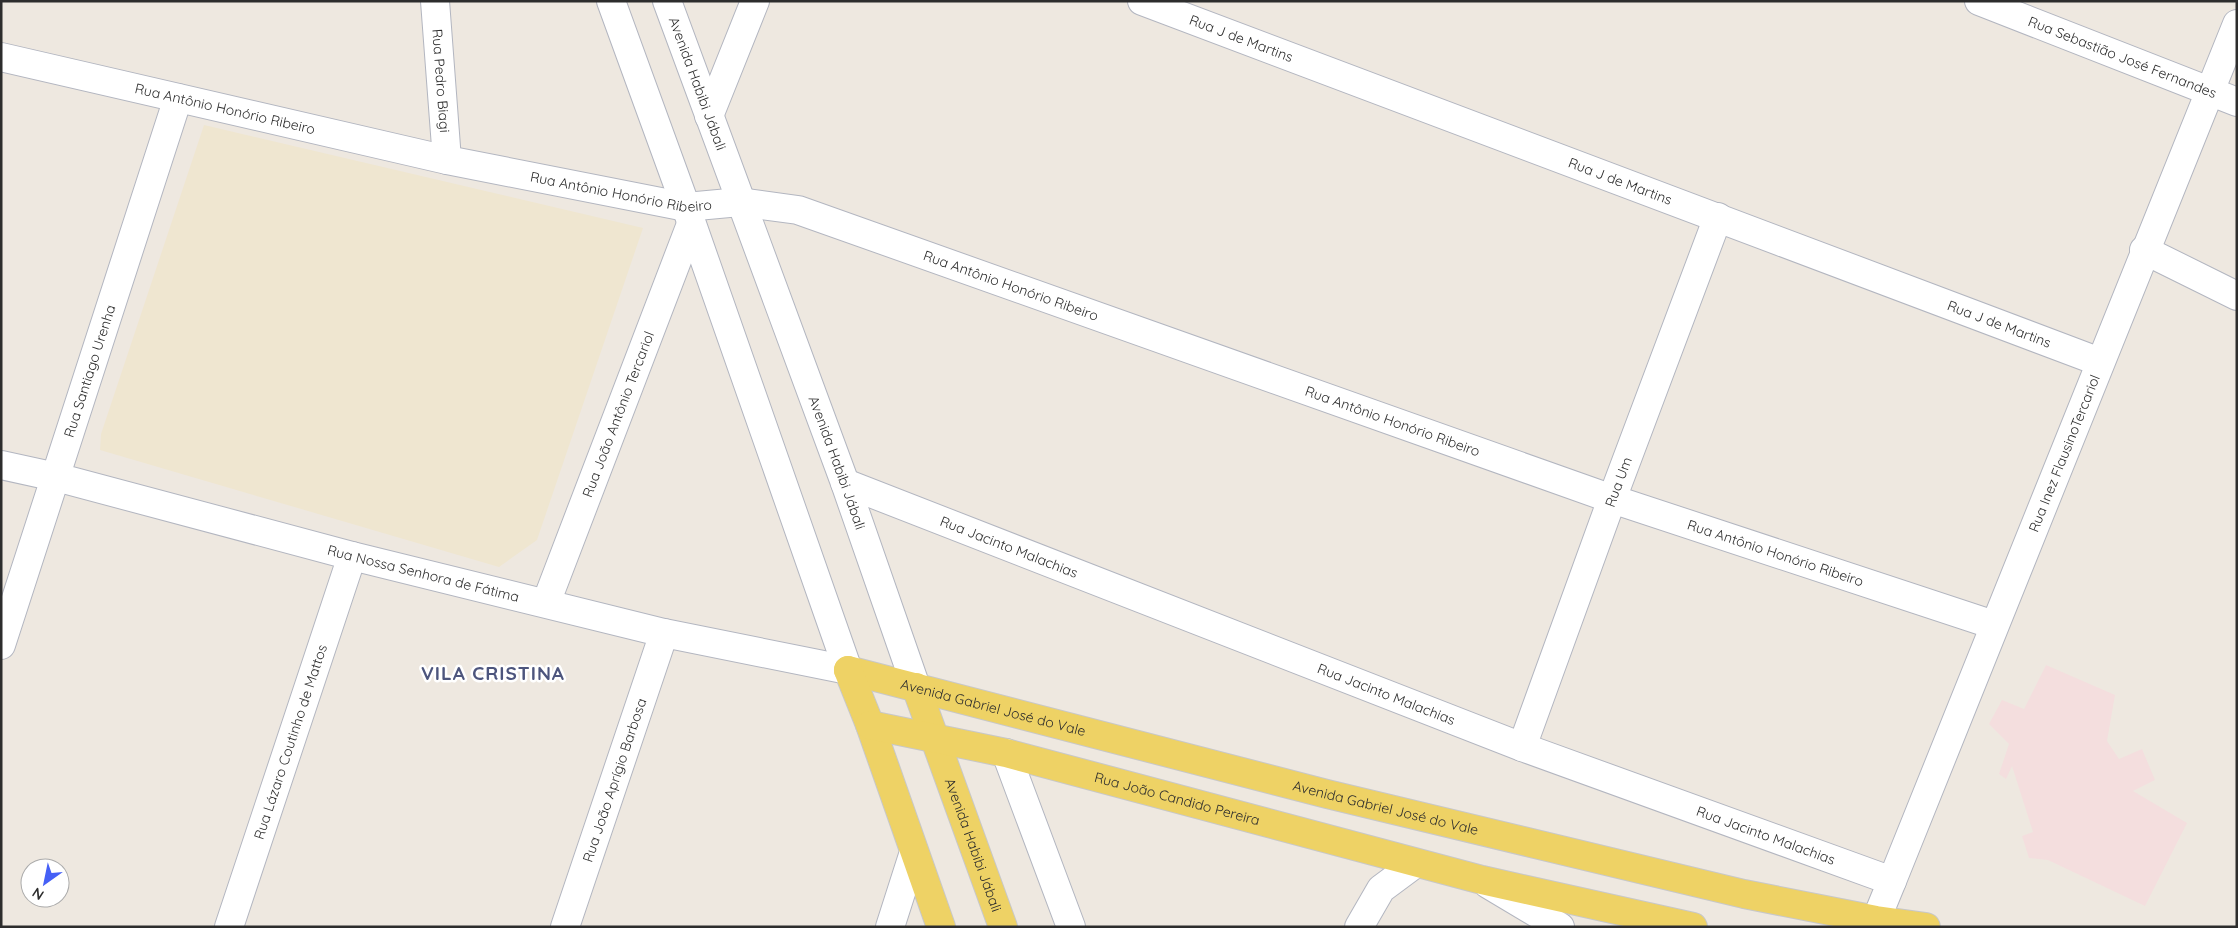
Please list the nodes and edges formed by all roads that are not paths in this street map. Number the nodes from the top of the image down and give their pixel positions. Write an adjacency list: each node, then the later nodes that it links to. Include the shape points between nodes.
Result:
1 (435, 1): 13 (street, Rua Pedro Biagi)
2 (611, 1): 15 (street)
3 (667, 1): 12 (street, Avenida Habibi Jábali)
4 (755, 1): 12 (street)
5 (1978, 1): 9 (street, Rua Sebastião José Fernandes)
6 (1159, 4): 16 (street, Rua J de Martins)
7 (2237, 24): 9 (street, Rua Inez FlausinoTercariol)
8 (1, 57): 10 (street, Rua Antônio Honório Ribeiro)
9 (2209, 91): 11 (street, Rua Sebastião José Fernandes); 17 (street, Rua Inez FlausinoTercariol)
10 (178, 98): 13 (street, Rua Antônio Honório Ribeiro); 21 (street, Rua Santiago Urenha)
11 (2237, 102)
12 (709, 116): 14 (street, Avenida Habibi Jábali)
13 (447, 160): 15 (street, Rua Antônio Honório Ribeiro)
14 (740, 202): 15 (street, Rua Antônio Honório Ribeiro); 22 (street, Avenida Habibi Jábali); 23 (street, Rua Antônio Honório Ribeiro, via 798,210)
15 (688, 216): 25 (street, Rua João Antônio Tercariol); 29 (street)
16 (1718, 217): 19 (street, Rua J de Martins); 23 (street, Rua Um)
17 (2144, 250): 18 (street); 19 (street, Rua Inez FlausinoTercariol)
18 (2237, 296)
19 (2100, 362): 26 (street, Rua Inez FlausinoTercariol)
20 (1, 465): 21 (street, Rua Nossa Senhora de Fátima)
21 (56, 477): 24 (street, Rua Nossa Senhora de Fátima); 28 (street, Rua Santiago Urenha)
22 (845, 483): 30 (street, Avenida Habibi Jábali); 33 (street, Rua Jacinto Malachias)
23 (1612, 499): 26 (street, Rua Antônio Honório Ribeiro); 33 (street, Rua Um)
24 (352, 556): 25 (street, Rua Nossa Senhora de Fátima); 40 (street, Rua Lázaro Coutinho de Mattos)
25 (546, 603): 27 (street, Rua Nossa Senhora de Fátima)
26 (1994, 625): 38 (street, Rua Inez FlausinoTercariol)
27 (664, 633): 29 (street, Rua Nossa Senhora de Fátima); 41 (street, Rua João Aprígio Barbosa)
28 (1, 645)
29 (848, 670): 30 (main road, Avenida Gabriel José do Vale); 31 (main road)
30 (916, 687): 32 (main road, Avenida Habibi Jábali); 39 (main road, Avenida Gabriel José do Vale, via 1327,794 1744,894)
31 (870, 724): 32 (main road, Rua João Candido Pereira); 35 (main road)
32 (935, 738): 34 (main road, Rua João Candido Pereira); 44 (main road, Avenida Habibi Jábali)
33 (1522, 747): 38 (street, Rua Jacinto Malachias)
34 (1006, 753): 36 (main road, Rua João Candido Pereira); 45 (street)
35 (914, 852): 42 (street); 43 (main road)
36 (1416, 863): 37 (main road, Rua João Candido Pereira); 46 (street, via 1381,889)
37 (1482, 880): 47 (street, Rua João Candido Pereira); 48 (main road, Rua João Candido Pereira)
38 (1892, 881): 39 (street)
39 (1876, 920): 49 (main road, Avenida Gabriel José do Vale)
40 (229, 927)
41 (565, 927)
42 (890, 927)
43 (941, 927)
44 (1003, 927)
45 (1071, 927)
46 (1360, 927)
47 (1560, 927)
48 (1693, 927)
49 (1926, 927)

